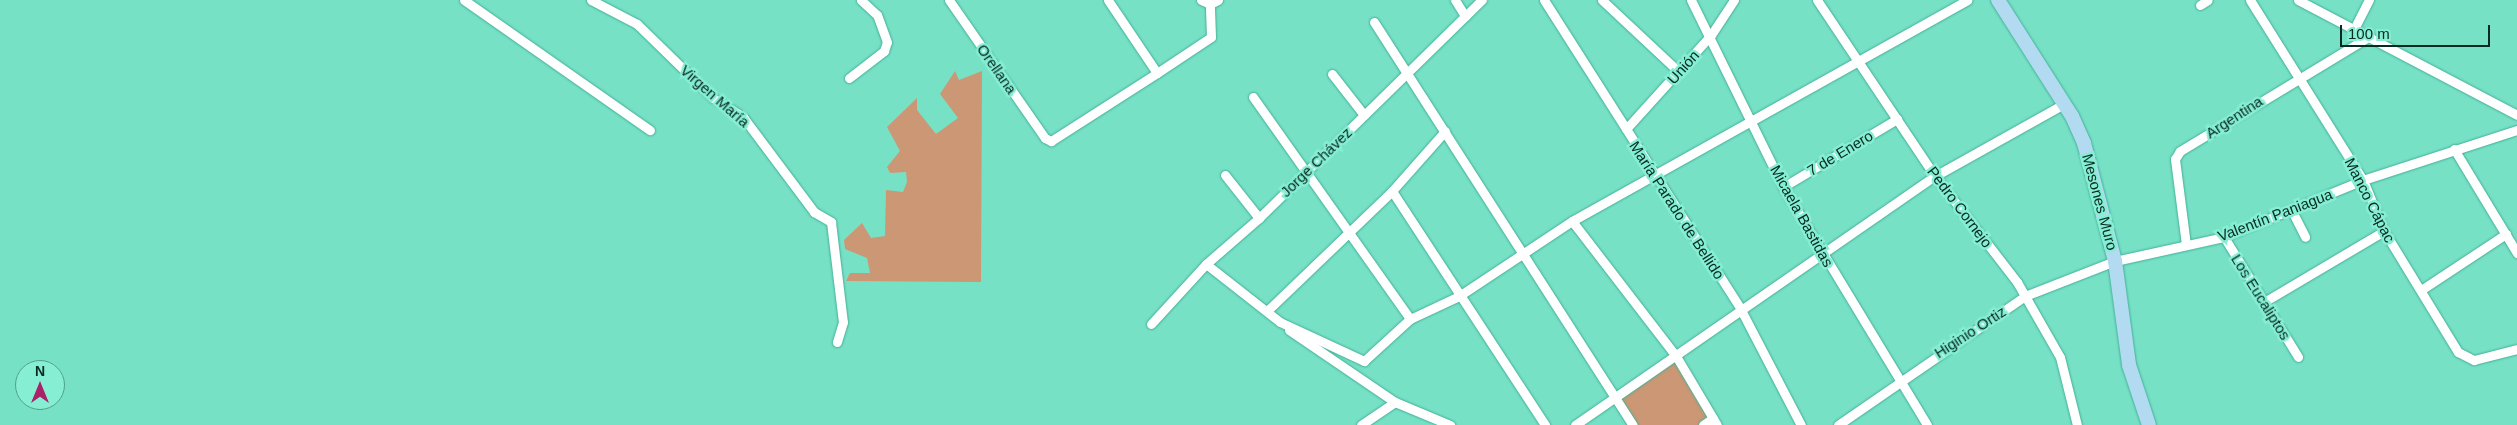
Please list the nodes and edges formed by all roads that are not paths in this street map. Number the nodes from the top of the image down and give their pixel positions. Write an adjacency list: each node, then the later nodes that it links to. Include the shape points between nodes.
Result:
1 (464, 0): 39 (street)
2 (591, 0): 73 (street, Virgen María, via 637,24 713,98 743,118 802,191 814,212 831,222 843,322)
3 (861, 0): 31 (street, via 877,15 887,42 884,51)
4 (949, 0): 27 (street, Orellana, via 1045,138 1051,141)
5 (1108, 0): 27 (street)
6 (1201, 0): 19 (street)
7 (1455, 0): 20 (street)
8 (1482, 0): 20 (street, Jorge Chávez)
9 (1544, 0): 38 (street, María Parado de Bellido)
10 (1602, 0): 26 (street)
11 (1690, 0): 23 (street, Micaela Bastidas)
12 (1734, 0): 23 (street, Unión)
13 (1817, 0): 25 (street, Pedro Cornejo)
14 (1968, 0): 25 (street)
15 (1998, 0): 33 (highway, Mesones Muro)
16 (2250, 0): 30 (street, Manco Cápac)
17 (2298, 0): 22 (street)
18 (2369, 0): 22 (street)
19 (1214, 2): 27 (street, via 1211,38)
20 (1466, 16): 29 (street, Jorge Chávez)
21 (1374, 22): 29 (street)
22 (2354, 29): 24 (street)
23 (1712, 35): 26 (street, Unión); 37 (street, Micaela Bastidas)
24 (2370, 36): 30 (street, Argentina); 35 (street)
25 (1859, 62): 36 (street, Pedro Cornejo); 37 (street)
26 (1678, 71): 38 (street, Unión)
27 (1157, 74)
28 (1332, 74): 34 (street)
29 (1407, 74): 34 (street, Jorge Chávez); 41 (street)
30 (2298, 76): 47 (street, Manco Cápac); 58 (street, Argentina, via 2180,151 2176,169)
31 (849, 78)
32 (1253, 98): 43 (street)
33 (2064, 104): 46 (street); 62 (highway, Mesones Muro, via 2093,169)
34 (1364, 115): 43 (street, Jorge Chávez)
35 (2517, 115)
36 (1897, 119): 46 (street, Pedro Cornejo); 48 (street, 7 de Enero)
37 (1753, 123): 45 (street); 48 (street, Micaela Bastidas)
38 (1626, 129): 45 (street, María Parado de Bellido)
39 (650, 130)
40 (2517, 130): 42 (street, Valentín Paniagua)
41 (1445, 131): 49 (street); 59 (street)
42 (2454, 149): 47 (street, Valentín Paniagua); 55 (street)
43 (1304, 173): 51 (street, Jorge Chávez); 54 (street)
44 (1225, 174): 51 (street)
45 (1656, 176): 52 (street); 68 (street, María Parado de Bellido)
46 (1935, 176): 61 (street); 66 (street, Pedro Cornejo)
47 (2363, 180): 50 (street, Valentín Paniagua); 53 (street, Manco Cápac)
48 (1783, 187): 61 (street, Micaela Bastidas)
49 (1392, 191): 54 (street); 65 (street)
50 (2292, 211): 56 (street, Valentín Paniagua); 57 (street)
51 (1259, 218): 63 (street, Jorge Chávez)
52 (1572, 221): 59 (street); 75 (street)
53 (2384, 231): 64 (street, Manco Cápac); 67 (street)
54 (1345, 233): 69 (street); 70 (street)
55 (2506, 234): 60 (street); 64 (street)
56 (2224, 237): 58 (street, Valentín Paniagua); 67 (street, Los Eucaliptos)
57 (2305, 237)
58 (2186, 245): 62 (street, Valentín Paniagua)
59 (1522, 253): 65 (street); 78 (street)
60 (2517, 253)
61 (1822, 256): 68 (street); 77 (street, Micaela Bastidas)
62 (2115, 261): 66 (street, Higinio Ortiz); 91 (highway, Mesones Muro, via 2122,329)
63 (1206, 264): 69 (street); 72 (street, Jorge Chávez)
64 (2420, 290): 74 (street, Manco Cápac, via 2464,357 2480,360)
65 (1459, 296): 70 (street); 83 (street)
66 (2025, 296): 77 (street, Higinio Ortiz); 90 (street, Pedro Cornejo, via 2060,357)
67 (2264, 302): 76 (street, Los Eucaliptos)
68 (1740, 308): 75 (street); 87 (street, María Parado de Bellido)
69 (1267, 311): 71 (street)
70 (1410, 319): 71 (street, via 1364,361)
71 (1280, 322): 79 (street)
72 (1151, 324)
73 (836, 342)
74 (2514, 350)
75 (1676, 356): 78 (street); 80 (street)
76 (2298, 357)
77 (1900, 378): 88 (street, Higinio Ortiz); 89 (street, Micaela Bastidas)
78 (1616, 398): 84 (street); 85 (street)
79 (1395, 402): 81 (street); 82 (street)
80 (1715, 422): 86 (street)
81 (1361, 425)
82 (1450, 425)
83 (1545, 425)
84 (1575, 425)
85 (1633, 425)
86 (1703, 425)
87 (1801, 425)
88 (1838, 425)
89 (1927, 425)
90 (2077, 425)
91 (2148, 425)

